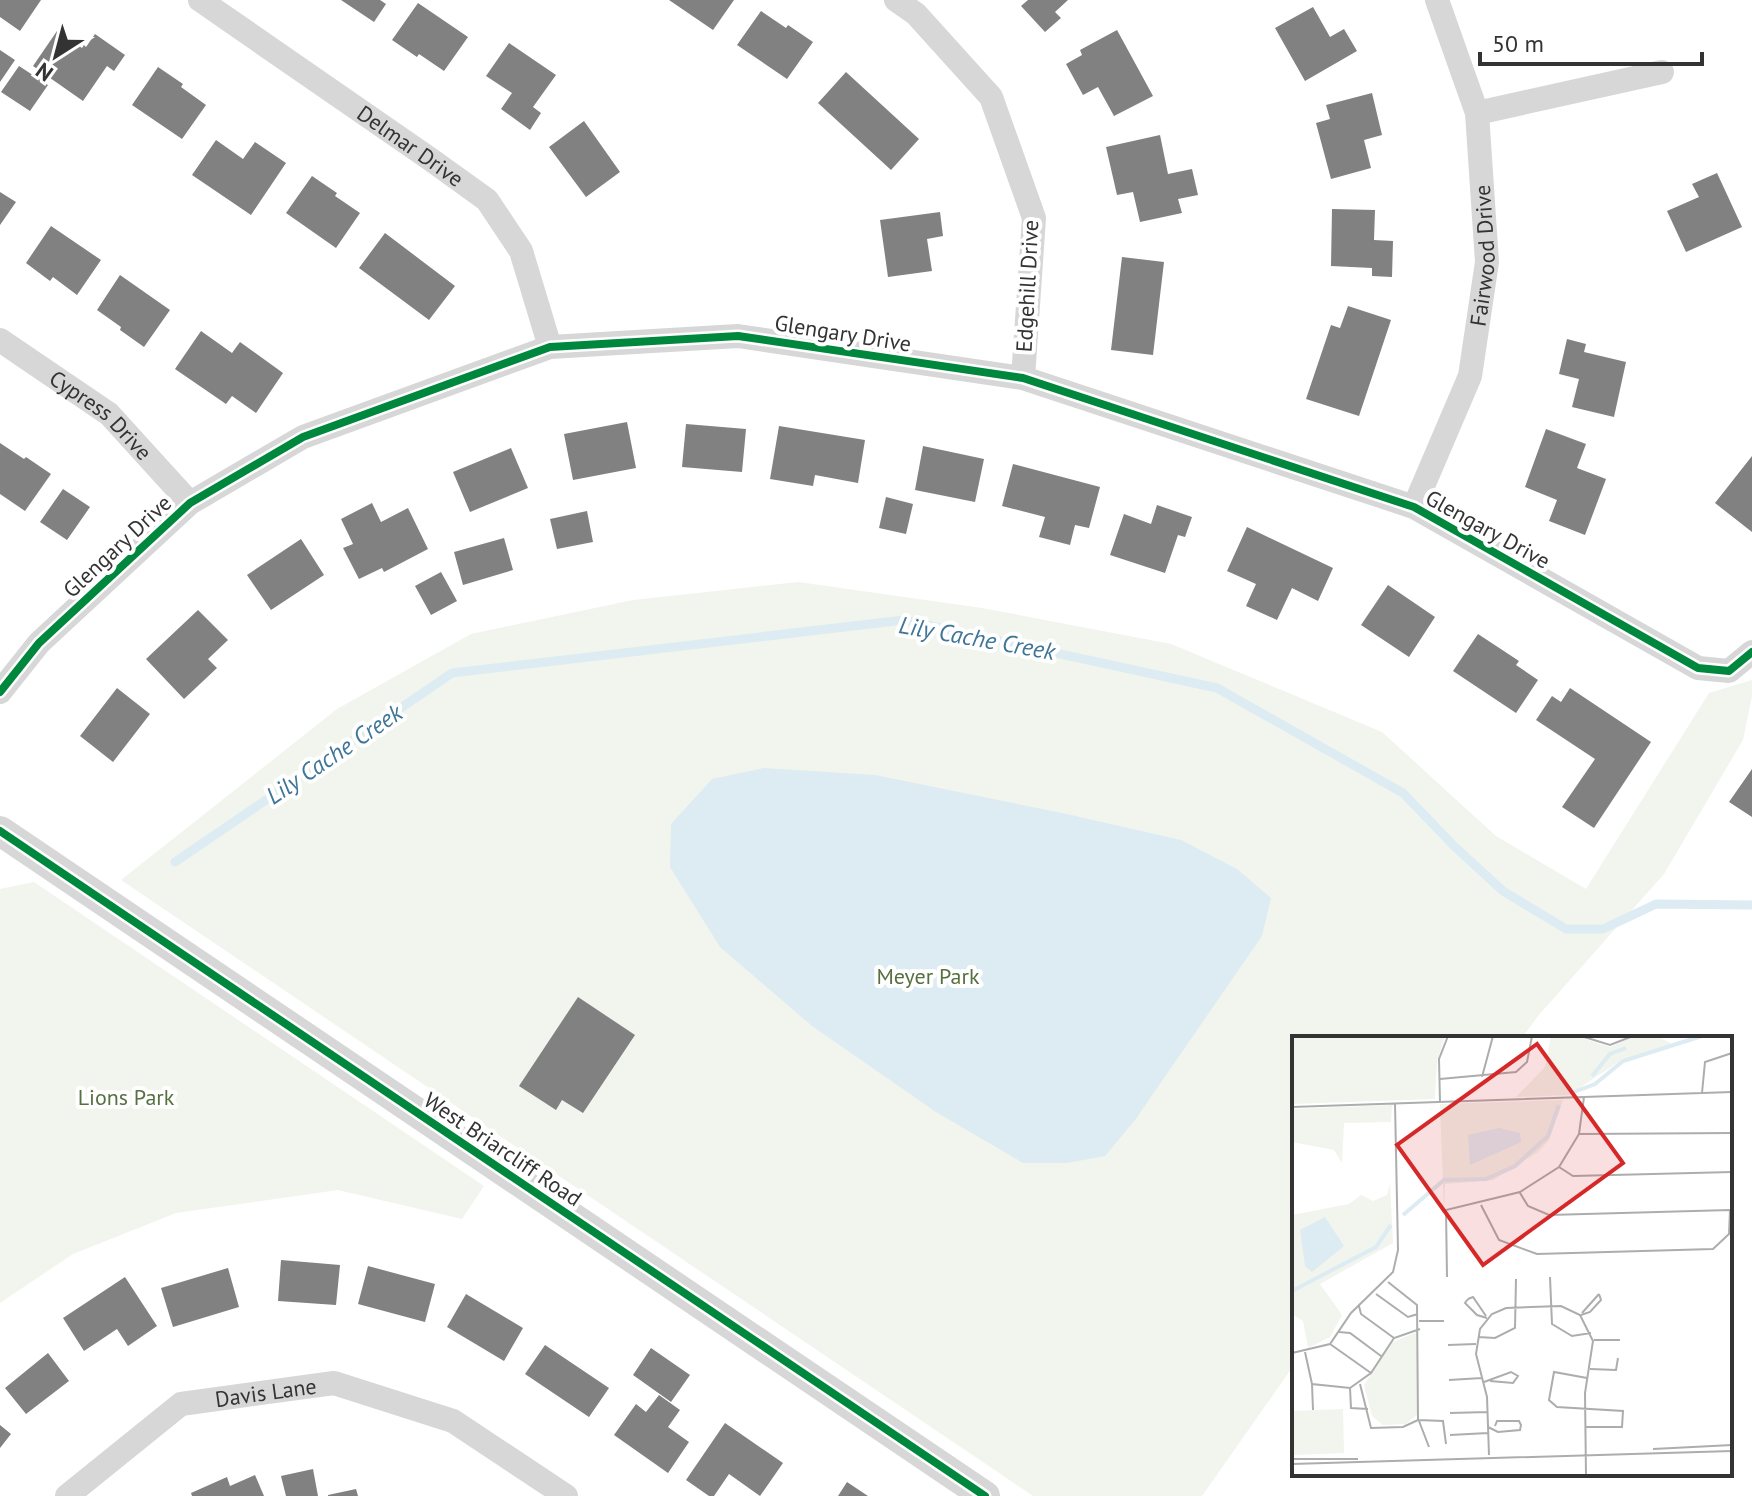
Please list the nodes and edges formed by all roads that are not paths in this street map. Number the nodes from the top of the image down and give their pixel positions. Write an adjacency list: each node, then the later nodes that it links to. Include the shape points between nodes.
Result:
1 (200, 0): 7 (street, Delmar Drive, via 487,200 521,251)
2 (896, 0): 8 (street, Edgehill Drive, via 916,14 991,97 1034,218)
3 (1437, 0): 5 (street, Fairwood Drive)
4 (1662, 72): 5 (street)
5 (1477, 113): 10 (street, Fairwood Drive, via 1487,262 1470,376)
6 (0, 340): 9 (street, Cypress Drive, via 109,414)
7 (550, 347): 8 (street, Glengary Drive, via 738,336); 9 (street, Glengary Drive, via 303,437)
8 (1023, 378): 10 (street, Glengary Drive)
9 (190, 503): 12 (street, Glengary Drive, via 39,643)
10 (1414, 507): 11 (street, Glengary Drive, via 1698,668 1729,671)
11 (1752, 652)
12 (0, 692)
13 (0, 831): 16 (street, West Briarcliff Road)
14 (67, 1496): 15 (street, Davis Lane, via 181,1404 334,1383 453,1421)
15 (566, 1496)
16 (985, 1496)

